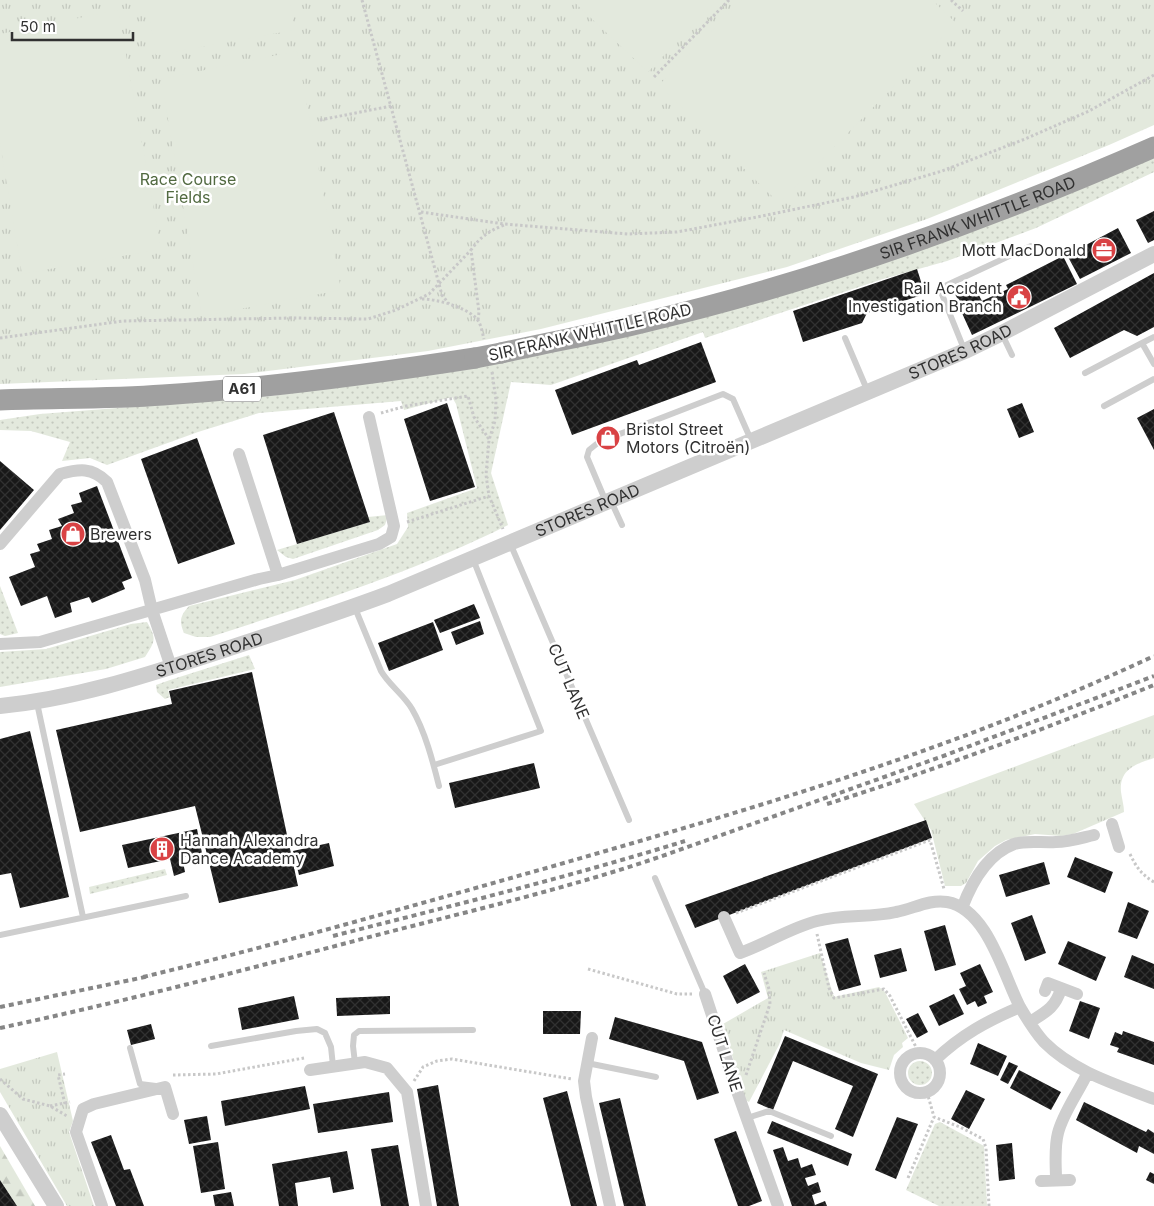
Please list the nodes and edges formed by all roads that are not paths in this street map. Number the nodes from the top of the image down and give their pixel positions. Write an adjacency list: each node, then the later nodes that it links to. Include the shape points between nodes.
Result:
1 (1154, 147): 14 (highway, SIR FRANK WHITTLE ROAD / A61, via 996,213 858,262 736,298 489,360 258,388)
2 (1031, 246): 8 (lane, via 947,285 942,292)
3 (1154, 254): 4 (street, STORES ROAD)
4 (1002, 333): 8 (street, STORES ROAD); 9 (lane)
5 (1154, 337): 7 (lane)
6 (845, 338): 13 (lane)
7 (1142, 343): 10 (lane); 11 (lane)
8 (965, 351): 13 (street, STORES ROAD)
9 (1012, 355)
10 (1154, 364)
11 (1086, 373)
12 (1154, 379): 15 (lane)
13 (868, 392): 17 (street, STORES ROAD)
14 (2, 401)
15 (1104, 406)
16 (369, 417): 24 (street, via 394,526 391,537 379,544)
17 (751, 442): 19 (street, STORES ROAD); 19 (lane, via 733,399 723,394 599,442 589,450 587,457)
18 (239, 454): 24 (street)
19 (608, 501): 20 (lane); 21 (street, STORES ROAD)
20 (622, 525)
21 (509, 542): 23 (street, STORES ROAD); 33 (lane, CUT LANE)
22 (0, 544): 26 (street, via 60,474 75,470 99,474 107,482 132,545)
23 (473, 559): 25 (street, STORES ROAD); 31 (lane, via 541,731)
24 (278, 575): 26 (street)
25 (355, 607): 28 (street, STORES ROAD); 31 (lane, via 381,671 414,711)
26 (152, 610): 27 (street, via 40,642); 28 (street)
27 (0, 644)
28 (171, 667): 29 (street, STORES ROAD)
29 (37, 702): 30 (street, STORES ROAD); 40 (lane)
30 (0, 706)
31 (434, 765): 32 (lane)
32 (439, 786)
33 (629, 820)
34 (1112, 824): 36 (street)
35 (1094, 835): 39 (street, via 1057,842 1015,844 1007,848 988,862 979,874)
36 (1119, 847)
37 (654, 878): 45 (lane, CUT LANE)
38 (186, 896): 40 (lane)
39 (962, 908): 41 (street, via 948,902 930,902 888,914 814,922 740,953); 47 (street, via 983,928)
40 (83, 917): 42 (lane)
41 (724, 917)
42 (0, 935)
43 (1060, 989): 44 (street, via 1048,983); 46 (street); 48 (street, via 1051,1009)
44 (1045, 991)
45 (706, 994): 64 (street, CUT LANE)
46 (1076, 994)
47 (1020, 1007): 48 (street); 53 (street, via 991,1019 954,1042)
48 (1030, 1022): 58 (street, via 1044,1041)
49 (473, 1030): 54 (lane, via 359,1031 354,1035)
50 (592, 1038): 55 (street)
51 (211, 1046): 56 (lane, via 317,1029 325,1033 331,1047)
52 (130, 1048): 60 (lane, via 140,1084)
53 (935, 1060): 53 (street, via 919,1053 904,1061 901,1066 904,1085 911,1091 927,1092 938,1083 940,1076)
54 (355, 1063): 56 (street); 71 (street, via 365,1062 387,1068 407,1092)
55 (587, 1063): 59 (lane); 72 (street, via 586,1096)
56 (333, 1066): 57 (street)
57 (310, 1070)
58 (1088, 1074): 61 (street); 66 (street, via 1066,1112 1058,1134)
59 (656, 1077)
60 (167, 1081): 62 (street); 70 (street, via 83,1108 76,1132)
61 (1154, 1099)
62 (174, 1114)
63 (0, 1115): 69 (street)
64 (746, 1118): 65 (lane, via 769,1111); 73 (street, CUT LANE)
65 (832, 1136)
66 (1056, 1180): 67 (street); 68 (street)
67 (1070, 1180)
68 (1040, 1181)
69 (56, 1206)
70 (102, 1206)
71 (426, 1206)
72 (610, 1206)
73 (778, 1206)

